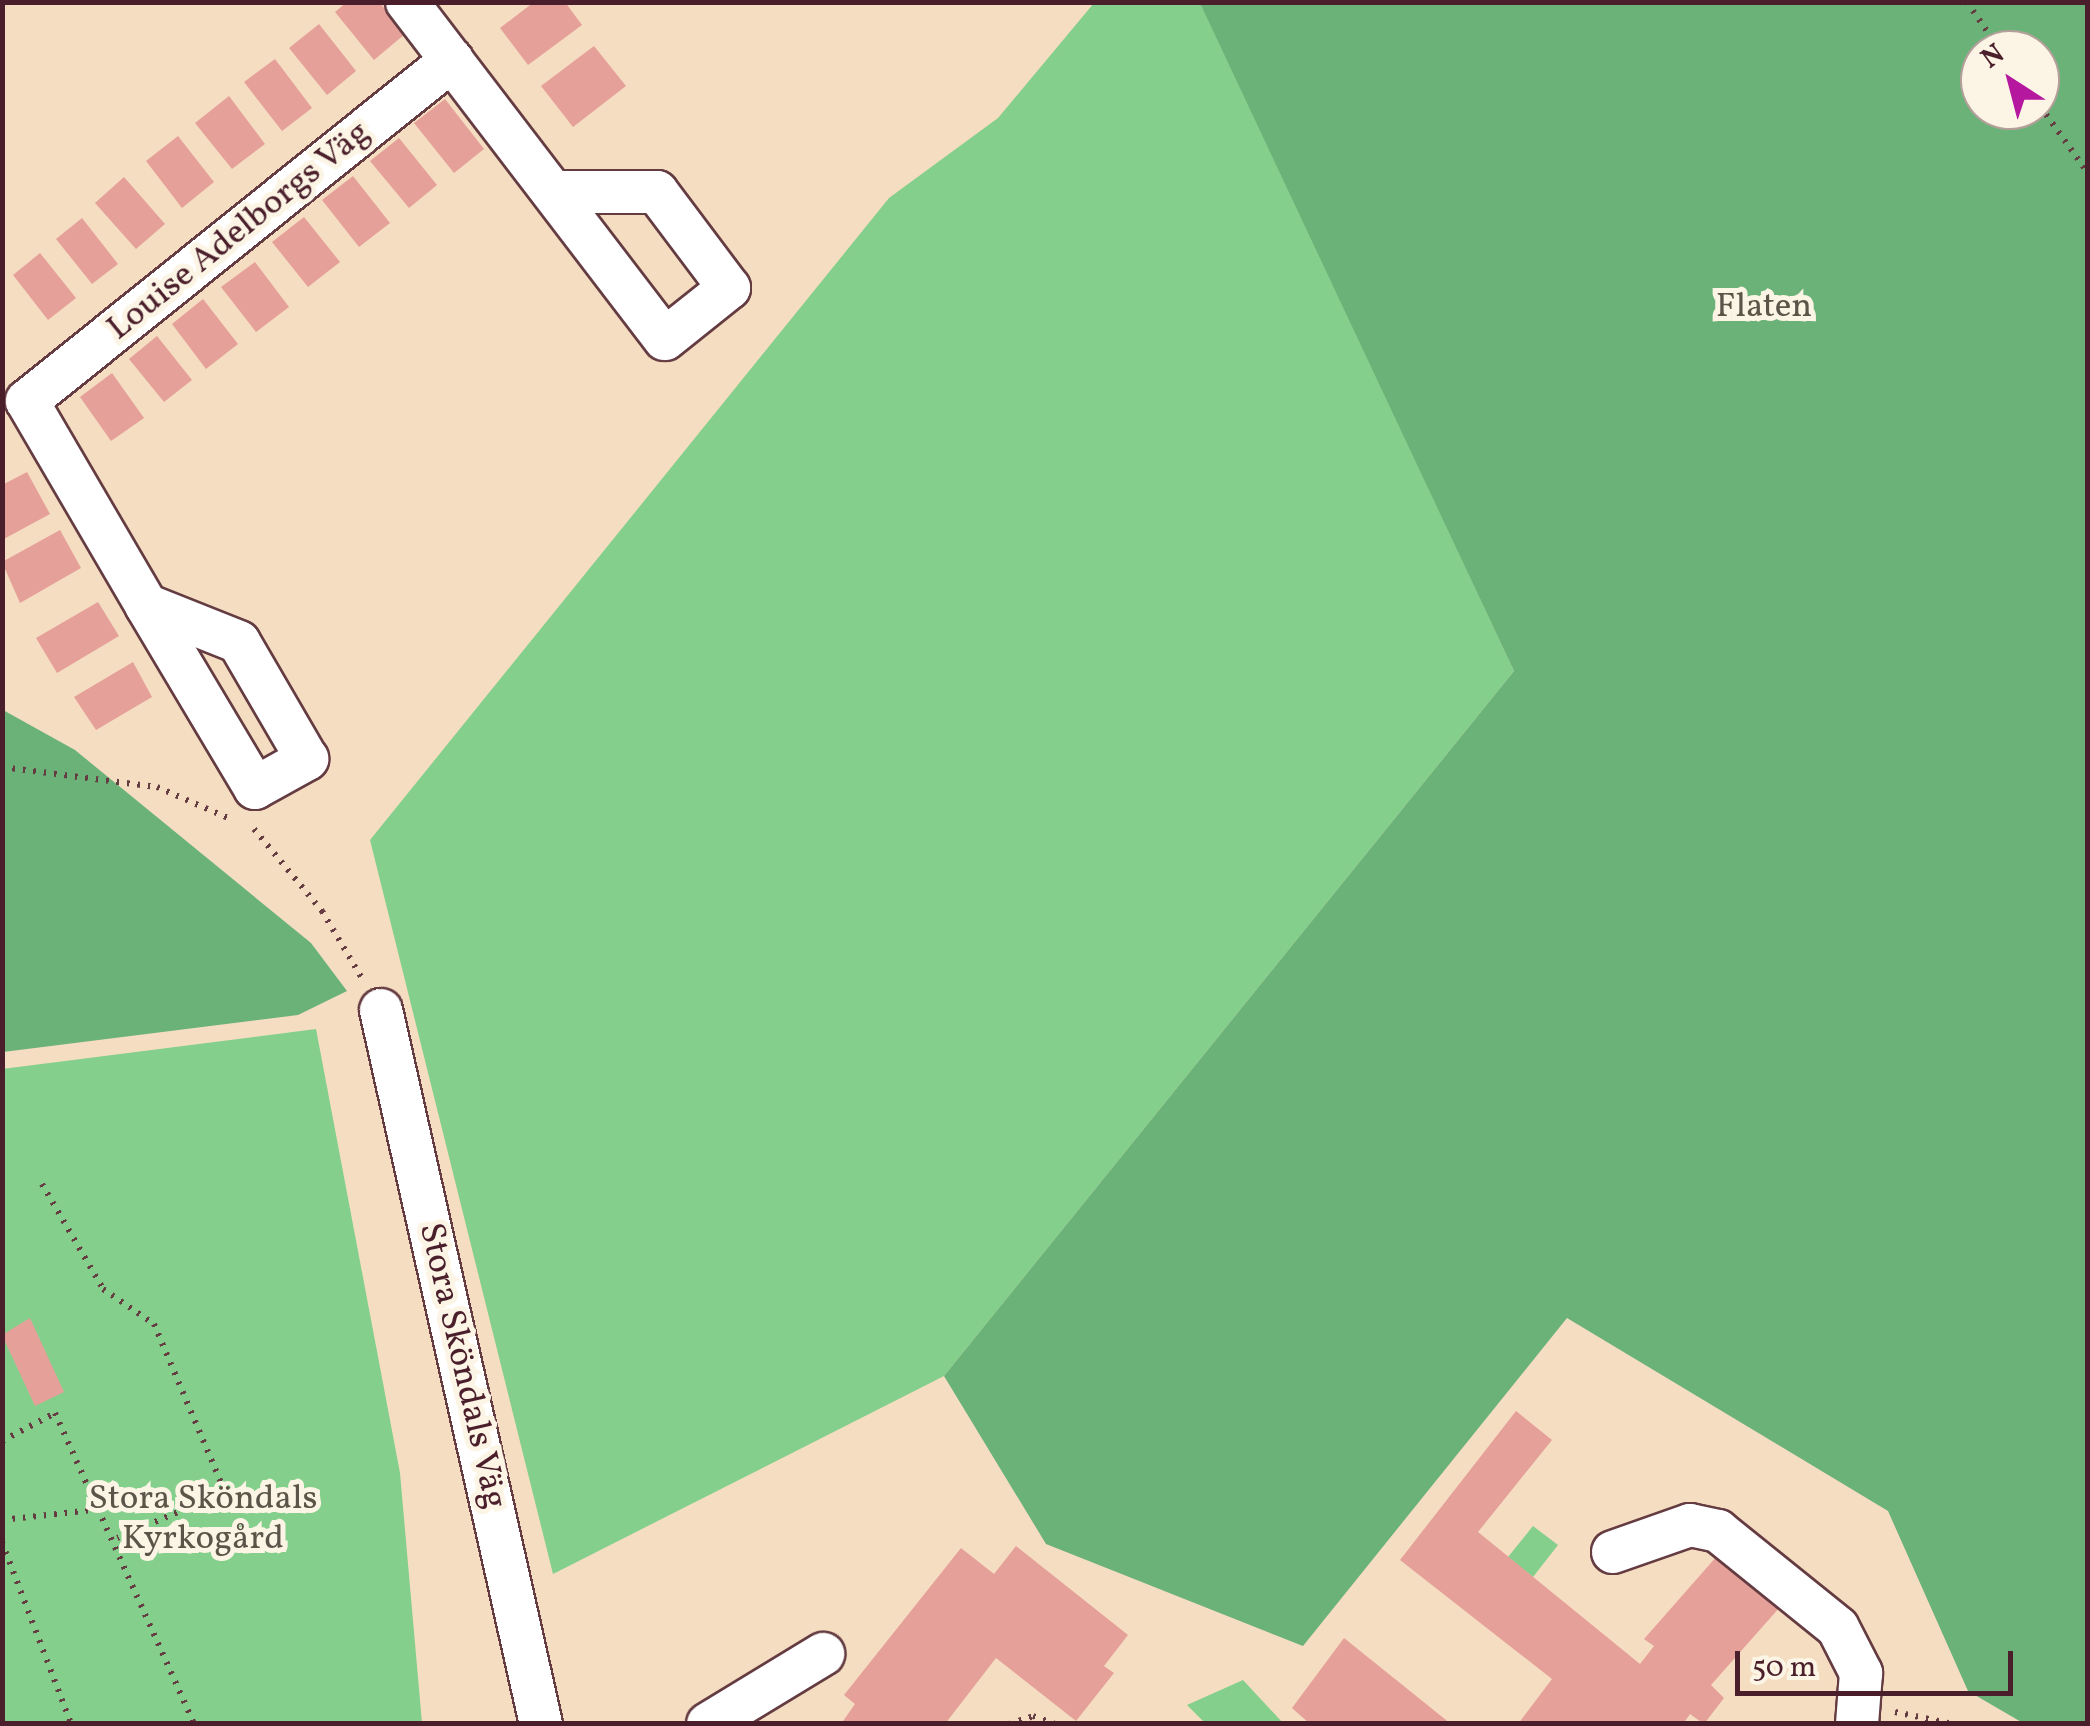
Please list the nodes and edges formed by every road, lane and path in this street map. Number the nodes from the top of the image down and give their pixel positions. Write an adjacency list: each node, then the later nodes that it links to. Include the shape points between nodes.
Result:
1 (406, 2): 4 (street)
2 (1967, 2): 3 (path)
3 (1986, 30)
4 (452, 60): 7 (street); 8 (street, Louise Adelborgs Väg)
5 (2057, 130): 6 (path)
6 (2088, 173)
7 (554, 192)
8 (15, 401): 9 (street)
9 (146, 605)
10 (2, 767): 11 (path, via 157,787 262,833)
11 (381, 1010): 23 (street, Stora Sköndals Väg)
12 (42, 1184): 16 (path, via 104,1289 154,1324 225,1492)
13 (2, 1441): 14 (path, via 56,1414)
14 (101, 1509): 15 (path); 16 (path)
15 (2, 1520)
16 (116, 1538): 22 (path)
17 (2, 1542): 21 (path)
18 (1613, 1552): 20 (street, via 1690,1525 1718,1531 1838,1628 1861,1673)
19 (824, 1654): 24 (street)
20 (1860, 1714): 27 (path)
21 (71, 1724)
22 (194, 1724)
23 (541, 1724)
24 (708, 1724)
25 (1010, 1724): 26 (path, via 1033,1716)
26 (1055, 1724)
27 (1952, 1724)

